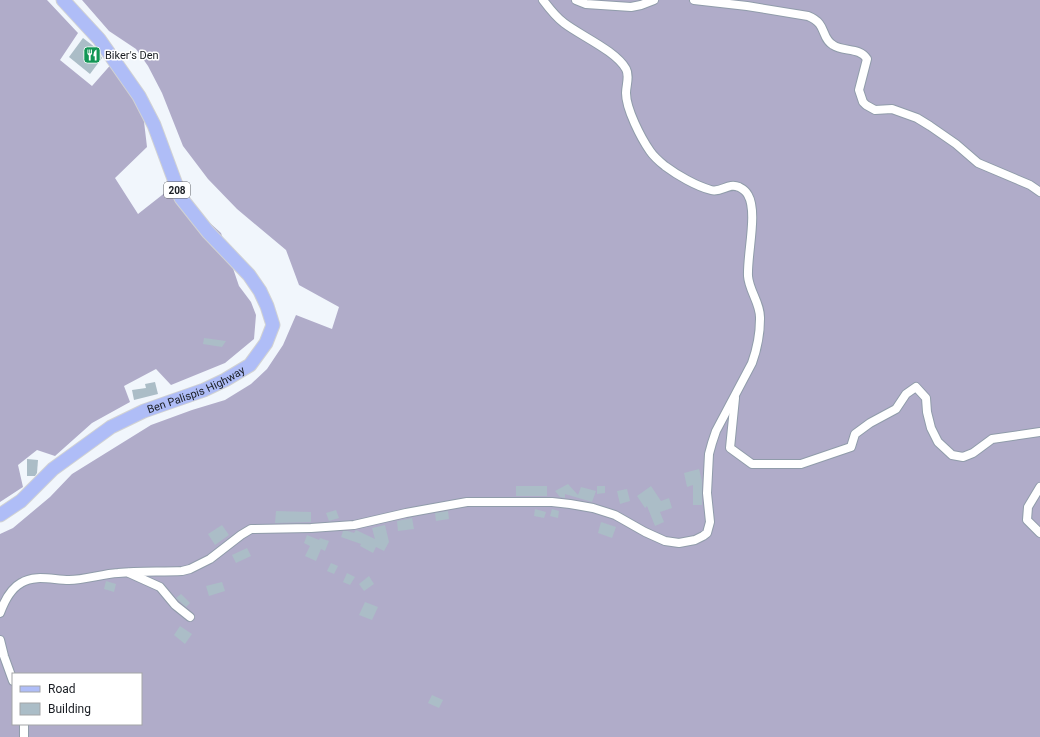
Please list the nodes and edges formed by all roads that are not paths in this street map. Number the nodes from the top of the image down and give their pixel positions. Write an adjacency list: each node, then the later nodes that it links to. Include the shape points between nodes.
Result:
1 (63, 0): 10 (main road, Ben Palispis Highway / 208, via 99,39 139,96 154,126 180,198 249,275 260,291 273,325 266,343 250,364 204,390 144,410 111,427 53,469 21,502)
2 (543, 0): 7 (street, via 562,21 623,64 628,74 626,93 635,124 655,157 675,173 710,190 718,191 734,185 743,190 750,199 753,212 748,275 760,320 756,352)
3 (576, 0): 4 (street, via 586,4 631,7)
4 (654, 0)
5 (694, 0): 6 (street, via 747,6 815,19 822,25 826,38 833,45 858,52 867,59 859,90 866,105 875,110 892,109 916,118 956,144 978,163 1030,185)
6 (1040, 192)
7 (736, 394): 8 (street, via 730,448 752,464 801,464 851,447 855,434 896,408 906,394 916,387 926,398 931,428 938,442 952,455 963,457 992,439); 12 (street, via 716,431 712,444 707,493 710,522 707,533 695,540 679,543 665,540 615,515 570,504 467,502 354,525 251,529 190,569 174,572)
8 (1040, 432)
9 (1040, 487): 11 (street, via 1028,507 1026,520)
10 (0, 515)
11 (1040, 533)
12 (126, 572): 13 (street, via 77,579 33,578 14,588 6,598); 14 (street, via 160,587 175,605)
13 (0, 613)
14 (190, 617)
15 (0, 640): 16 (street)
16 (12, 678)
17 (24, 725): 18 (street)
18 (24, 737)

